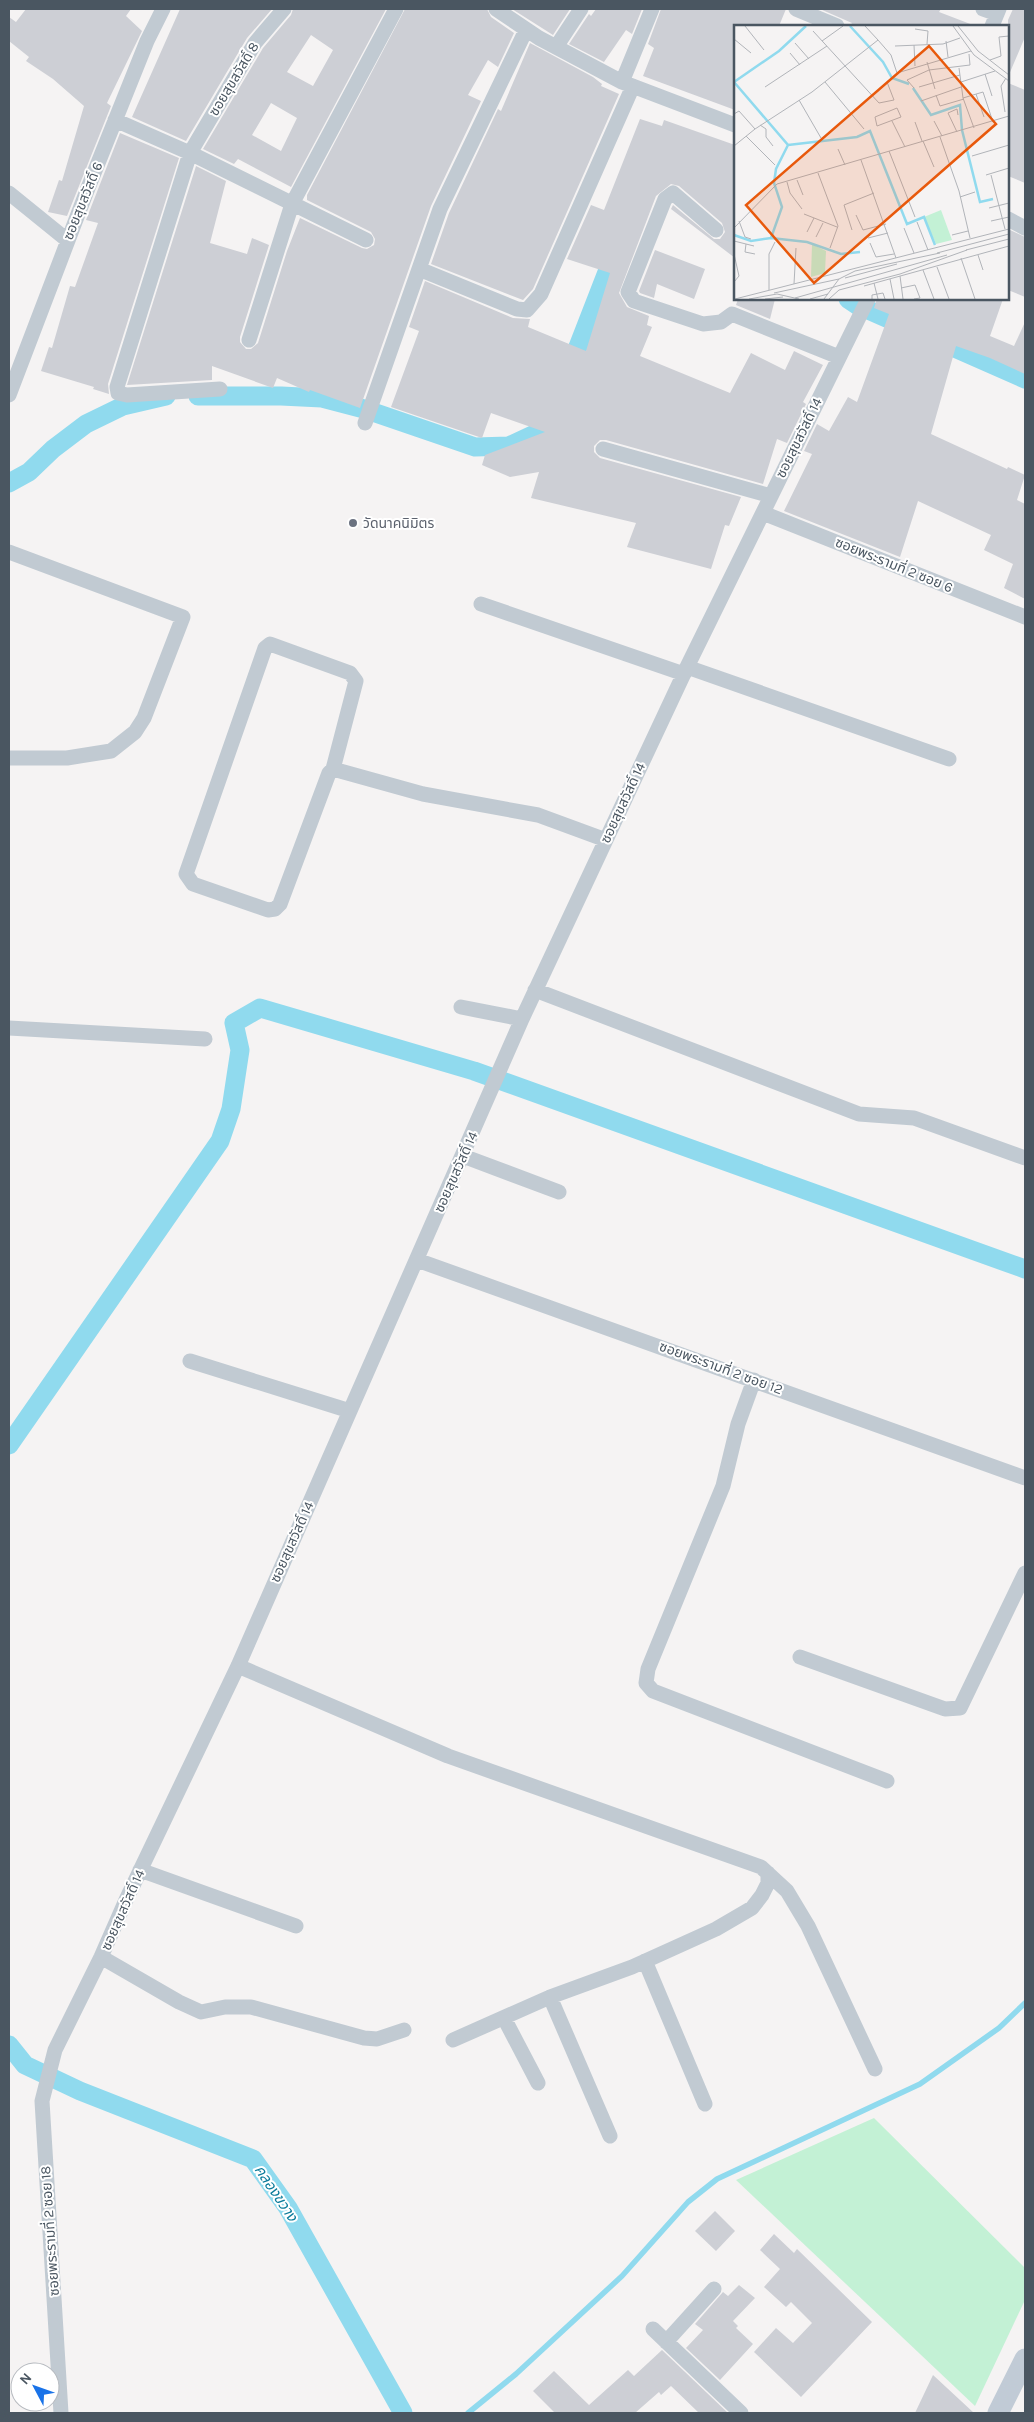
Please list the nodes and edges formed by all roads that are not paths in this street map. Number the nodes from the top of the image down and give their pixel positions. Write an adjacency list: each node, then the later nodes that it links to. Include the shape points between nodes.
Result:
1 (163, 9): 12 (street, ซอยสุขสวัสดิ์ 6)
2 (284, 9): 14 (street, ซอยสุขสวัสดิ์ 8, via 255,44)
3 (396, 9): 16 (street)
4 (496, 9): 9 (street)
5 (581, 9): 10 (street)
6 (652, 9): 11 (street)
7 (796, 9): 8 (street)
8 (834, 25)
9 (526, 30): 10 (street); 22 (street, via 440,209)
10 (556, 47): 11 (street)
11 (627, 84): 13 (street); 22 (street, via 541,294 527,310 517,309)
12 (115, 120): 14 (street); 20 (street, ซอยสุขสวัสดิ์ 6)
13 (734, 125)
14 (190, 153): 16 (street); 26 (street, ซอยสุขสวัสดิ์ 8, via 116,387 118,392 127,396)
15 (9, 193): 20 (street)
16 (292, 204): 21 (street); 24 (street)
17 (1009, 220): 18 (street)
18 (1025, 228)
19 (716, 230): 25 (street, via 673,193 665,199 628,292 634,301 703,324 721,322 732,314)
20 (68, 240): 27 (street, ซอยสุขสวัสดิ์ 6)
21 (366, 240)
22 (419, 269): 28 (street)
23 (867, 300): 25 (street, ซอยสุขสวัสดิ์ 14)
24 (248, 340)
25 (839, 357): 30 (street, ซอยสุขสวัสดิ์ 14)
26 (220, 389)
27 (9, 396)
28 (368, 416)
29 (603, 449): 30 (street)
30 (771, 496): 31 (street, ซอยสุขสวัสดิ์ 14)
31 (763, 513): 34 (street, ซอยพระรามที่ 2 ซอย 6); 35 (street, ซอยสุขสวัสดิ์ 14)
32 (9, 552): 36 (street, via 183,617 144,718 135,732 111,751 67,758)
33 (481, 604): 35 (street)
34 (1025, 617)
35 (686, 670): 37 (street); 39 (street, ซอยสุขสวัสดิ์ 14)
36 (9, 758)
37 (949, 759)
38 (334, 769): 38 (street, via 329,773 280,904 275,909 268,910 193,884 186,874 270,644 350,672 356,681); 39 (street, via 423,794 538,815)
39 (606, 840): 40 (street, ซอยสุขสวัสดิ์ 14)
40 (536, 990): 42 (street, ซอยสุขสวัสดิ์ 14); 46 (street, via 859,1114 914,1118)
41 (460, 1007): 42 (street)
42 (522, 1019): 45 (street, ซอยสุขสวัสดิ์ 14)
43 (9, 1028): 44 (street)
44 (205, 1039)
45 (463, 1156): 47 (street); 48 (street, ซอยสุขสวัสดิ์ 14)
46 (1025, 1158)
47 (559, 1192)
48 (417, 1260): 50 (street, ซอยพระรามที่ 2 ซอย 12); 51 (street, ซอยสุขสวัสดิ์ 14)
49 (190, 1361): 51 (street)
50 (754, 1380): 52 (street, ซอยพระรามที่ 2 ซอย 12); 56 (street, via 738,1424 723,1486 648,1669 646,1683 653,1691)
51 (350, 1412): 55 (street, ซอยสุขสวัสดิ์ 14)
52 (1025, 1478)
53 (1025, 1573): 54 (street, via 960,1708 945,1709)
54 (800, 1657)
55 (238, 1666): 57 (street, ซอยสุขสวัสดิ์ 14); 58 (street, via 448,1756 762,1867)
56 (887, 1781)
57 (140, 1870): 59 (street); 60 (street, ซอยสุขสวัสดิ์ 14)
58 (768, 1873): 61 (street, via 768,1883 752,1908 716,1929); 67 (street, via 788,1891 808,1926)
59 (296, 1926)
60 (101, 1957): 64 (street, via 201,2012 225,2007 252,2007 364,2038 377,2039); 66 (street, ซอยสุขสวัสดิ์ 14)
61 (645, 1961): 62 (street); 69 (street)
62 (550, 1997): 63 (street); 70 (street)
63 (504, 2018): 65 (street); 68 (street)
64 (404, 2030)
65 (453, 2040)
66 (55, 2050): 75 (street, ซอยพระรามที่ 2 ซอย 18, via 42,2101)
67 (875, 2069)
68 (538, 2083)
69 (706, 2104)
70 (610, 2136)
71 (714, 2289): 73 (street)
72 (653, 2329): 73 (street)
73 (666, 2342): 76 (street)
74 (1025, 2359): 77 (main road)
75 (61, 2413)
76 (741, 2413)
77 (998, 2413)

